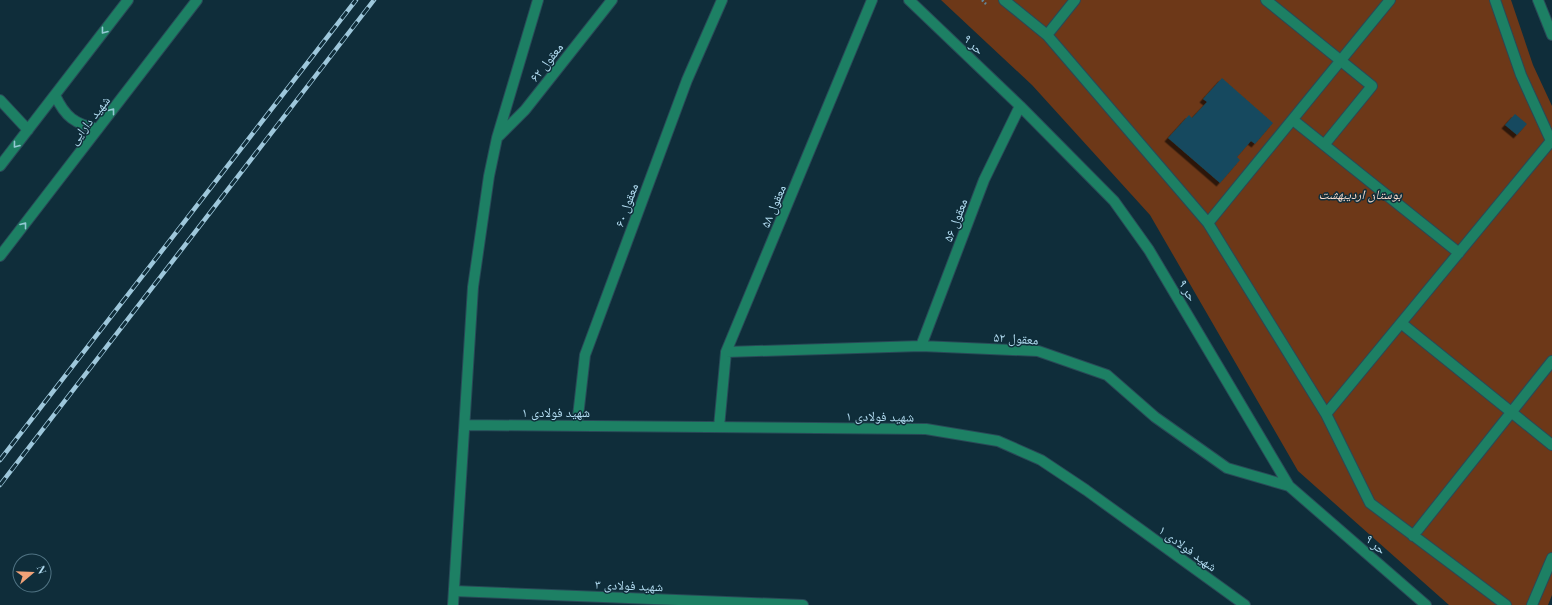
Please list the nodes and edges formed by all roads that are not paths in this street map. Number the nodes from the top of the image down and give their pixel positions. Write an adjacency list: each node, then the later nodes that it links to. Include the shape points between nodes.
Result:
1 (128, 0): 17 (street, one-way to 17)
2 (198, 0): 21 (street, شهید دارایی, one-way to 2)
3 (538, 0): 23 (street)
4 (612, 0): 23 (street, معقول ۶۲, via 525,110)
5 (722, 0): 37 (street, معقول ۶۰, via 687,80 585,355)
6 (872, 0): 32 (street, معقول ۵۸)
7 (909, 0): 19 (street, حر ۹)
8 (1004, 0): 14 (street)
9 (1075, 0): 14 (street)
10 (1266, 0): 16 (street)
11 (1390, 0): 16 (street)
12 (1495, 0): 24 (street, via 1521,75)
13 (1538, 0): 15 (street)
14 (1047, 35): 27 (street)
15 (1552, 35)
16 (1341, 61): 20 (street); 25 (street, via 1372,86)
17 (55, 95): 21 (street, via 61,108 71,119 84,126); 22 (street)
18 (0, 100): 22 (street)
19 (1020, 106): 31 (street, معقول ۵۶, via 984,180); 40 (street, حر ۹, via 1114,201 1149,250)
20 (1293, 120): 25 (street); 27 (street)
21 (98, 128): 29 (street, شهید دارایی, one-way to 21)
22 (28, 130): 26 (street, one-way to 26)
23 (497, 138): 36 (street, via 473,287)
24 (1551, 142): 28 (street)
25 (1324, 145): 28 (street)
26 (0, 166)
27 (1208, 223): 35 (street)
28 (1459, 253): 30 (street)
29 (0, 256)
30 (1401, 323): 34 (street); 35 (street)
31 (921, 346): 32 (street, معقول ۵۲); 40 (street, معقول ۵۲, via 1038,351 1107,375 1155,417 1227,468)
32 (726, 352): 38 (street, معقول ۵۸)
33 (1552, 362): 34 (street)
34 (1512, 412): 39 (street); 41 (street)
35 (1326, 414): 41 (street, via 1370,503)
36 (465, 425): 37 (street, شهید فولادی ۱); 43 (street)
37 (577, 425): 38 (street, شهید فولادی ۱)
38 (719, 427): 46 (street, شهید فولادی ۱, via 926,430 998,441 1041,460)
39 (1552, 444)
40 (1289, 486): 47 (street, حر ۹)
41 (1413, 536): 48 (street)
42 (1552, 558): 49 (street)
43 (454, 591): 44 (street); 45 (street, شهید فولادی ۳)
44 (453, 605)
45 (804, 605)
46 (1245, 605)
47 (1426, 605)
48 (1506, 605)
49 (1532, 605)

